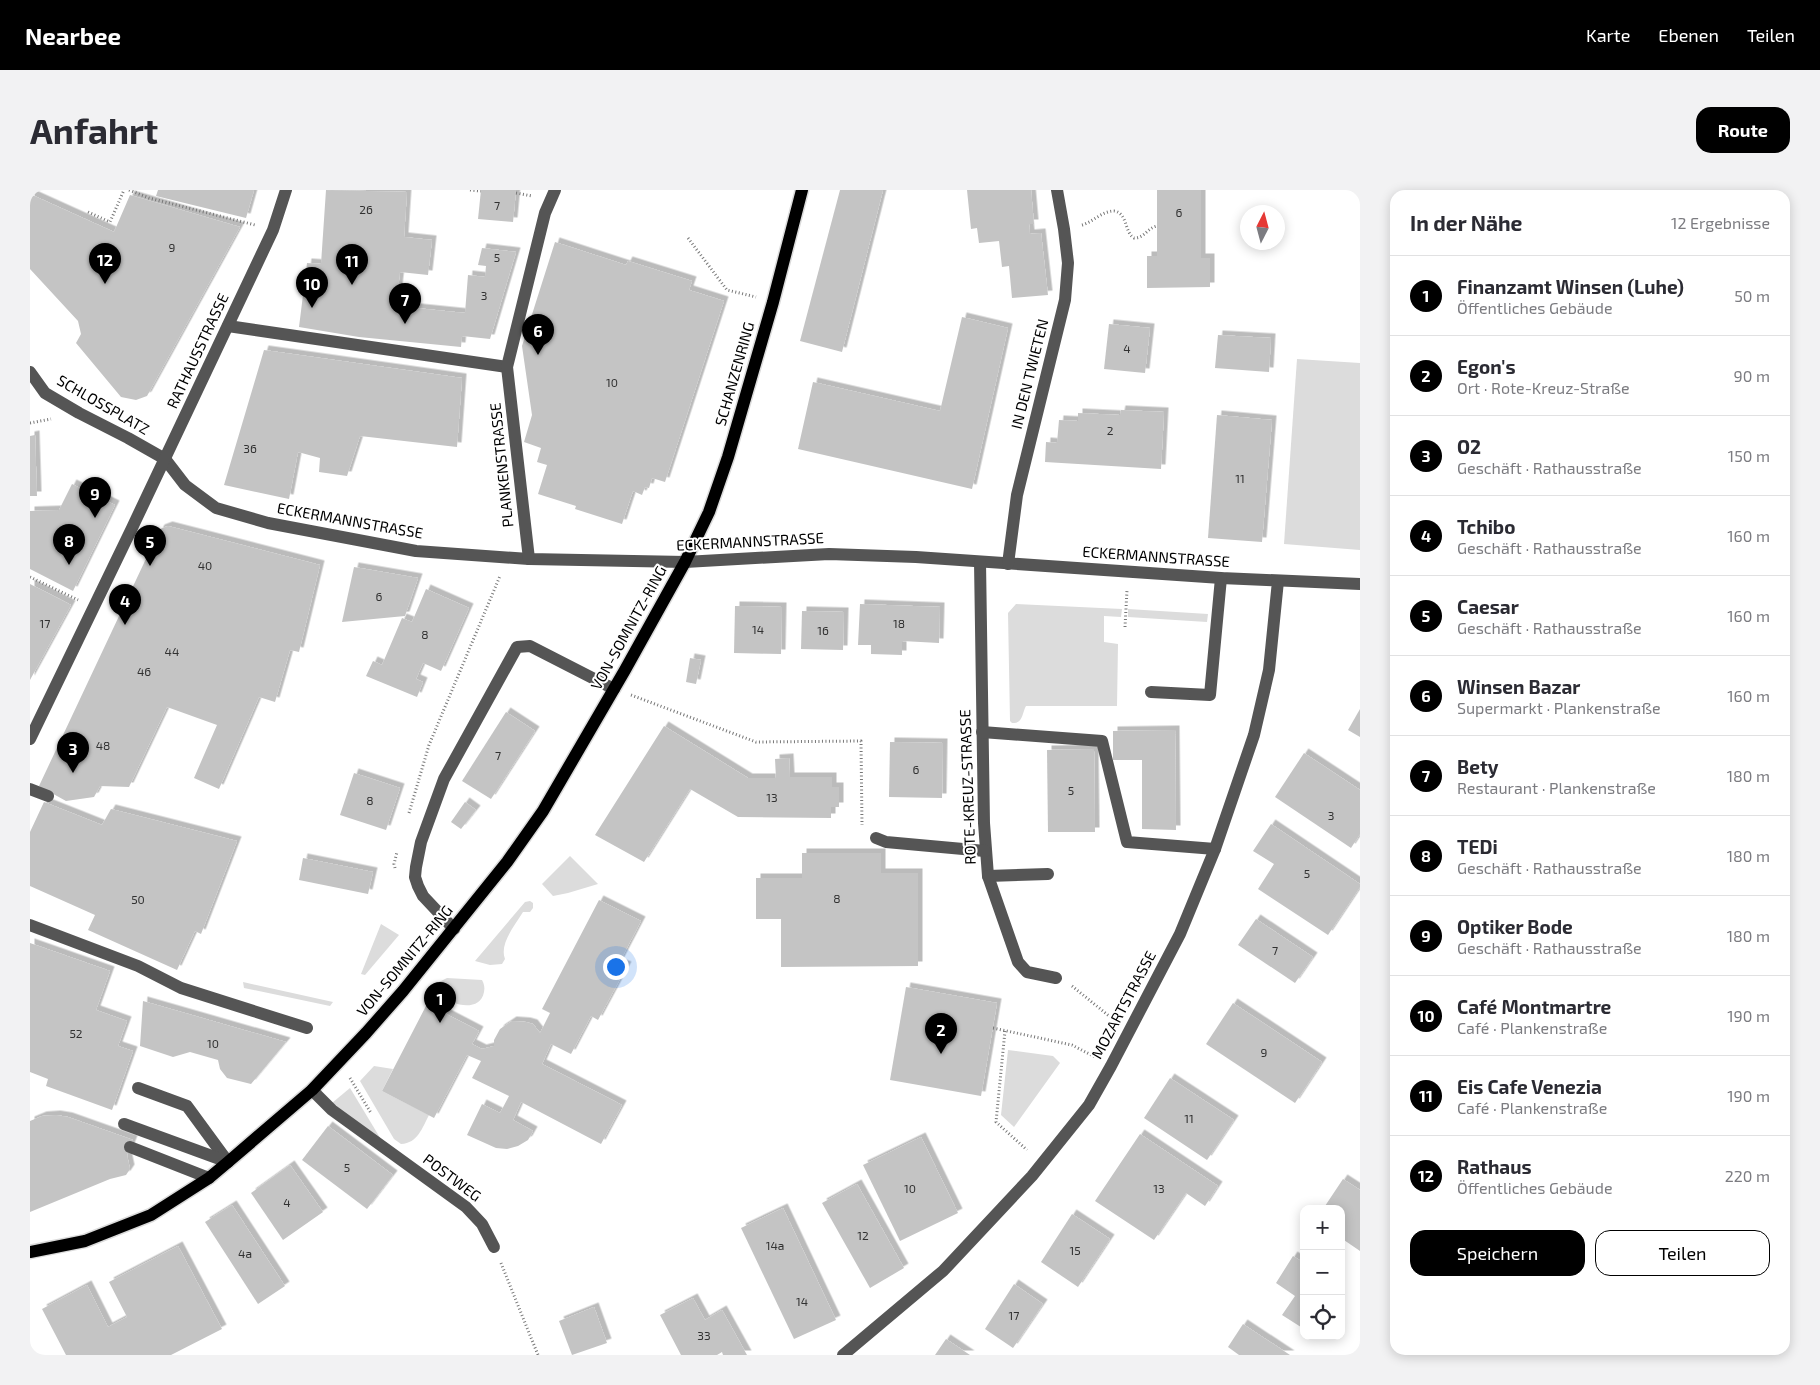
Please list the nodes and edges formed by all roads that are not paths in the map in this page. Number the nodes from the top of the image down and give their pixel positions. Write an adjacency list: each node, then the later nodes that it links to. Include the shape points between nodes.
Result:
1 (286, 190): 5 (street, RATHAUSSTRASSE, via 273,230)
2 (555, 190): 6 (street, PLANKENSTRASSE, via 545,213)
3 (802, 190): 10 (main road, SCHANZENRING, via 728,457 709,512)
4 (1057, 190): 12 (street, IN DEN TWIETEN, via 1068,263 1065,300 1017,495)
5 (228, 326): 6 (street); 8 (street, RATHAUSSTRASSE)
6 (507, 367): 9 (street, PLANKENSTRASSE)
7 (30, 372): 8 (street, SCHLOSSPLATZ, via 45,393)
8 (165, 459): 9 (street, ECKERMANNSTRASSE, via 185,485 216,508 268,523 416,551); 19 (street, RATHAUSSTRASSE)
9 (528, 559): 10 (street, ECKERMANNSTRASSE)
10 (685, 562): 11 (street, ECKERMANNSTRASSE, via 829,554); 16 (main road, VON-SOMNITZ-RING)
11 (980, 562): 12 (street, ECKERMANNSTRASSE); 18 (street, ROTE-KREUZ-STRASSE)
12 (1008, 564): 13 (street, ECKERMANNSTRASSE)
13 (1221, 578): 14 (street, ECKERMANNSTRASSE); 17 (street, via 1210,695)
14 (1278, 581): 15 (street, ECKERMANNSTRASSE); 23 (street, MOZARTSTRASSE, via 1269,670 1254,735)
15 (1360, 584)
16 (614, 689): 28 (main road, VON-SOMNITZ-RING, via 544,811); 28 (street, via 530,646 518,647 444,779 420,842 415,877 418,886 423,896)
17 (1151, 692)
18 (982, 732): 23 (street, via 1102,741 1127,842); 24 (street, ROTE-KREUZ-STRASSE)
19 (30, 739)
20 (30, 789): 21 (street)
21 (48, 796)
22 (876, 838): 24 (street, via 886,842)
23 (1214, 849): 39 (street, MOZARTSTRASSE, via 1180,934 1089,1105 1042,1164 943,1271)
24 (986, 851): 26 (street, ROTE-KREUZ-STRASSE)
25 (1048, 874): 26 (street)
26 (988, 876): 29 (street, ROTE-KREUZ-STRASSE, via 1018,962 1027,972)
27 (30, 926): 30 (street, via 138,966 181,988)
28 (454, 929): 32 (main road, VON-SOMNITZ-RING, via 403,991)
29 (1056, 978)
30 (307, 1028)
31 (138, 1088): 35 (street, via 187,1106)
32 (312, 1090): 35 (main road, VON-SOMNITZ-RING); 37 (street, POSTWEG, via 332,1110 466,1207 482,1224)
33 (124, 1124): 35 (street)
34 (130, 1147): 36 (street)
35 (228, 1162): 36 (main road, VON-SOMNITZ-RING)
36 (209, 1178): 38 (main road, VON-SOMNITZ-RING, via 151,1215 85,1241)
37 (494, 1247)
38 (30, 1252)
39 (843, 1355)

